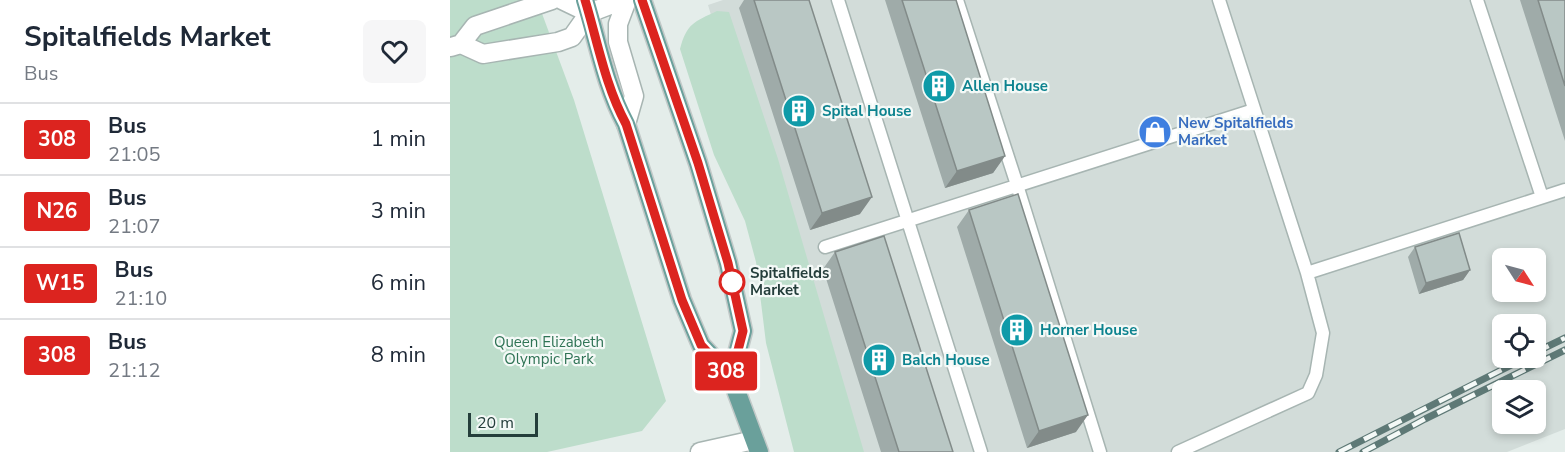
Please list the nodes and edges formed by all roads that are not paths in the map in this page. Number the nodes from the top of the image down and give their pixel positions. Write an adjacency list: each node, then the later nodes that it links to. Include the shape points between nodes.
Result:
1 (552, 0): 10 (street, via 475,26)
2 (562, 0): 9 (street)
3 (625, 0): 9 (street); 12 (street, via 618,42 634,96)
4 (642, 0): 19 (main road, via 728,263 743,331)
5 (838, 0): 16 (lane)
6 (957, 0): 13 (lane)
7 (1219, 0): 11 (lane)
8 (1477, 0): 15 (lane)
9 (596, 5): 10 (street, via 572,37 558,42 483,54); 12 (main road, via 603,70)
10 (456, 46)
11 (1254, 110): 13 (lane); 18 (lane)
12 (626, 124): 19 (main road, via 682,300 701,345)
13 (1017, 185): 16 (lane); 23 (lane)
14 (1565, 190): 15 (lane)
15 (1542, 197): 18 (lane)
16 (908, 220): 17 (lane); 22 (lane)
17 (825, 247)
18 (1307, 273): 24 (lane, via 1323,333 1316,375 1308,393)
19 (731, 377): 20 (main road)
20 (756, 446): 21 (street)
21 (700, 452)
22 (981, 452)
23 (1101, 452)
24 (1178, 452)

